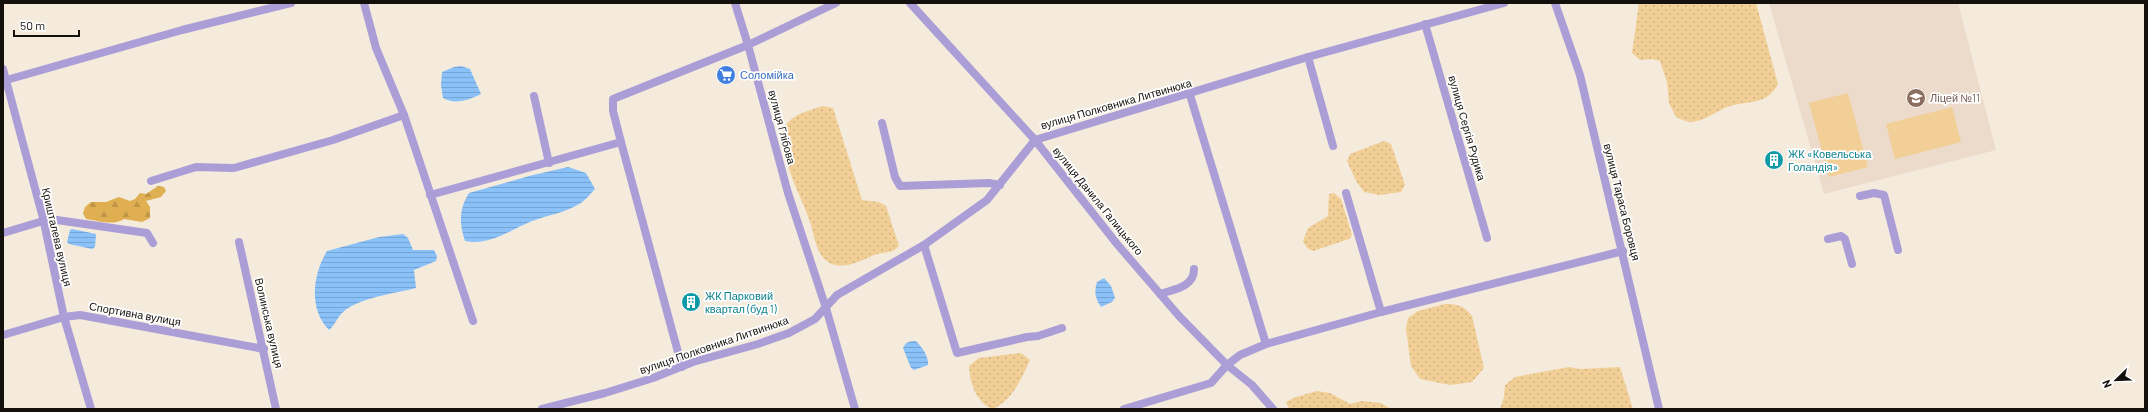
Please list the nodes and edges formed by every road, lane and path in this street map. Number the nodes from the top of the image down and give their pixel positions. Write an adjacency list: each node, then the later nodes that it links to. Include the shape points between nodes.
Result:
1 (291, 3): 12 (street, via 182,30)
2 (364, 3): 15 (street, via 376,48)
3 (735, 3): 9 (street, вулиця Глібова)
4 (836, 3): 9 (street)
5 (910, 3): 17 (street, вулиця Данила Галицького)
6 (1504, 3): 8 (street, вулиця Полковника Литвинюка)
7 (1555, 3): 34 (street, вулиця Тараса Боровця, via 1580,75)
8 (1425, 24): 10 (street, вулиця Полковника Литвинюка); 28 (street, вулиця Сергія Рудика)
9 (748, 45): 18 (street, via 613,99 613,110); 38 (street, вулиця Глібова, via 788,193)
10 (1308, 58): 13 (street, вулиця Полковника Литвинюка); 19 (street)
11 (3, 69): 12 (street, Кришталева вулиця)
12 (4, 81): 26 (street, Кришталева вулиця)
13 (1190, 94): 17 (street, вулиця Полковника Литвинюка); 44 (street)
14 (534, 96): 20 (street)
15 (404, 115): 21 (street, via 332,140 234,168 196,168); 24 (street)
16 (882, 123): 22 (street, via 895,177 900,186 989,183)
17 (1035, 140): 22 (street, вулиця Полковника Литвинюка); 37 (street, вулиця Данила Галицького)
18 (621, 142): 20 (street); 47 (street)
19 (1333, 146)
20 (549, 163): 24 (street)
21 (151, 181)
22 (1000, 185): 32 (street, вулиця Полковника Литвинюка, via 987,200)
23 (1346, 192): 39 (street)
24 (430, 195): 41 (street)
25 (1860, 196): 33 (street, via 1874,193 1884,195)
26 (43, 219): 27 (street); 31 (street, via 147,233); 40 (street, Кришталева вулиця)
27 (3, 233)
28 (1487, 238)
29 (1828, 239): 35 (street, via 1841,236 1845,239)
30 (239, 242): 45 (street, Волинська вулиця)
31 (153, 243)
32 (924, 245): 38 (street, вулиця Полковника Литвинюка, via 837,295); 42 (street, via 957,353 1027,336 1038,336)
33 (1898, 250)
34 (1623, 252): 39 (street); 54 (street, вулиця Тараса Боровця)
35 (1852, 264)
36 (1194, 269): 37 (street, via 1194,277 1190,283)
37 (1160, 294): 46 (street, вулиця Данила Галицького)
38 (826, 308): 47 (street, вулиця Полковника Литвинюка, via 815,319 789,333); 51 (street, вулиця Глібова)
39 (1381, 312): 44 (street)
40 (64, 317): 43 (street, Спортивна вулиця); 45 (street, Спортивна вулиця, via 95,317); 48 (street, Кришталева вулиця)
41 (473, 321)
42 (1062, 328)
43 (3, 335)
44 (1266, 344): 46 (street, via 1240,355)
45 (264, 349): 49 (street, Волинська вулиця)
46 (1227, 365): 52 (street, via 1211,383); 53 (street, вулиця Данила Галицького, via 1252,385)
47 (682, 366): 50 (street, вулиця Полковника Литвинюка, via 605,393)
48 (91, 409)
49 (276, 409)
50 (542, 409)
51 (855, 409)
52 (1124, 409)
53 (1274, 409)
54 (1659, 409)

